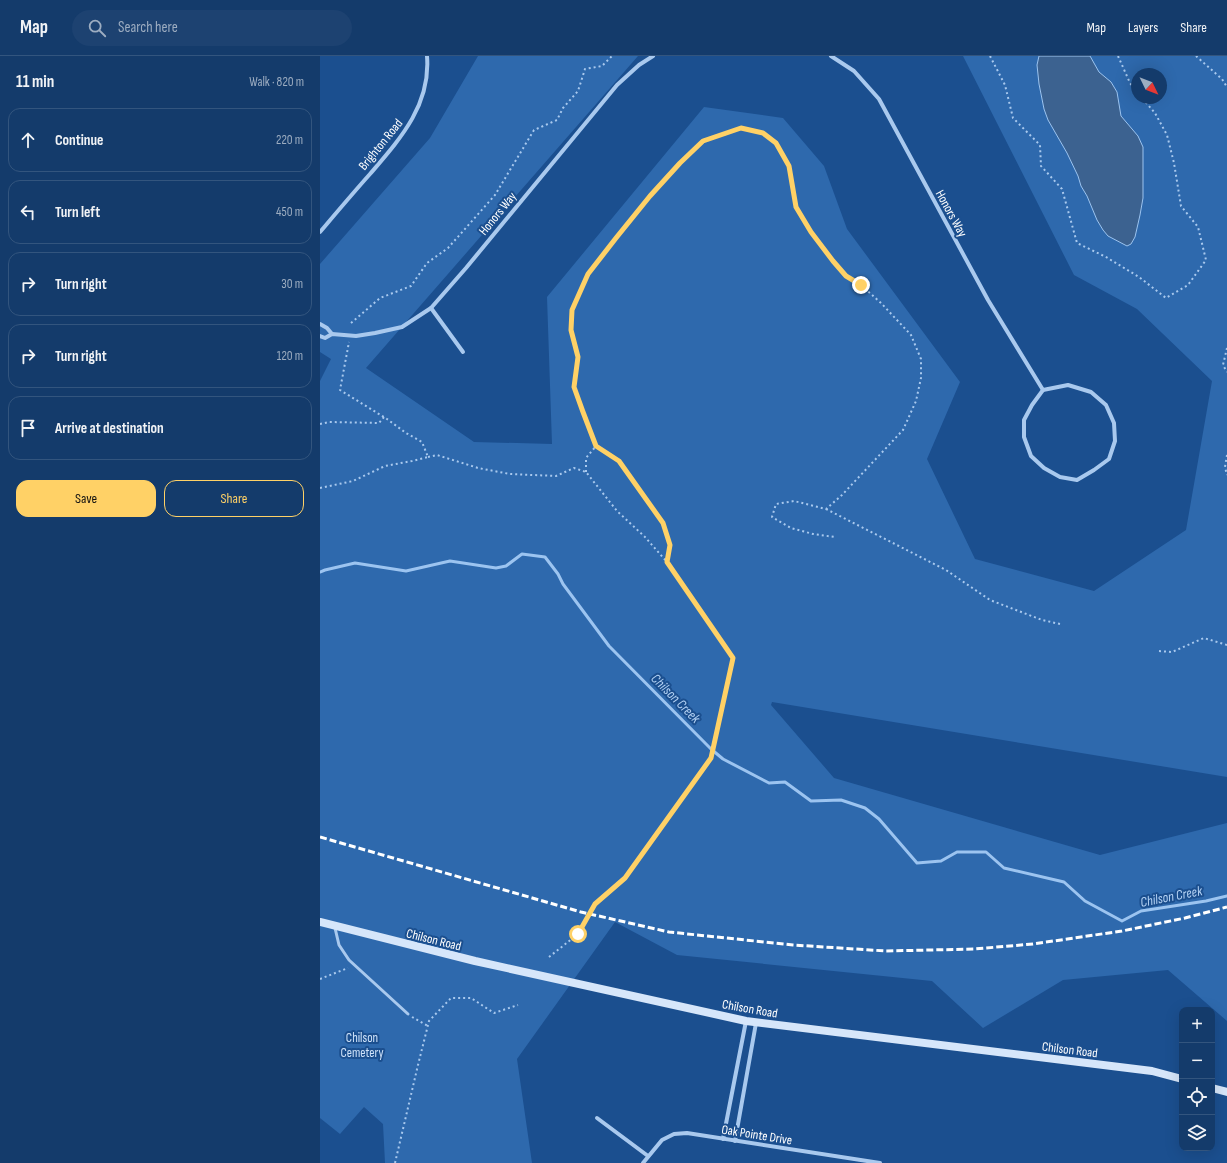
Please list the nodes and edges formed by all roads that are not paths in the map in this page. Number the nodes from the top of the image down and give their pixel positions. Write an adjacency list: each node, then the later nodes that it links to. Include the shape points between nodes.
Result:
1 (427, 56): 4 (street, Brighton Road, via 426,84 419,107 408,128)
2 (652, 56): 5 (street, Honors Way, via 617,85)
3 (831, 56): 10 (street, Honors Way, via 854,71 879,99 988,300)
4 (320, 232)
5 (431, 308): 7 (street, Honors Way, via 402,328 356,336); 9 (street)
6 (320, 324): 7 (street)
7 (332, 334): 8 (street, Honors Way, via 325,338)
8 (320, 336)
9 (463, 352)
10 (1043, 390): 10 (street, via 1068,386 1090,392 1106,405 1114,423 1115,441 1109,459 1077,480 1060,477 1044,468 1031,456 1024,437 1024,420)
11 (320, 922): 12 (main road, Chilson Road)
12 (335, 926): 13 (lane, via 339,945 349,960); 14 (main road, Chilson Road, via 483,963)
13 (408, 1014)
14 (746, 1022): 15 (main road, Chilson Road); 20 (street)
15 (756, 1023): 16 (main road, Chilson Road, via 1152,1071); 21 (street)
16 (1179, 1078)
17 (1215, 1089): 18 (main road)
18 (1227, 1092)
19 (597, 1118): 22 (street)
20 (723, 1139): 21 (street, Oak Pointe Drive); 22 (street, Oak Pointe Drive, via 687,1133 674,1134 662,1140)
21 (735, 1141): 24 (street, Oak Pointe Drive)
22 (648, 1156): 23 (street, Oak Pointe Drive)
23 (644, 1163)
24 (880, 1163)

